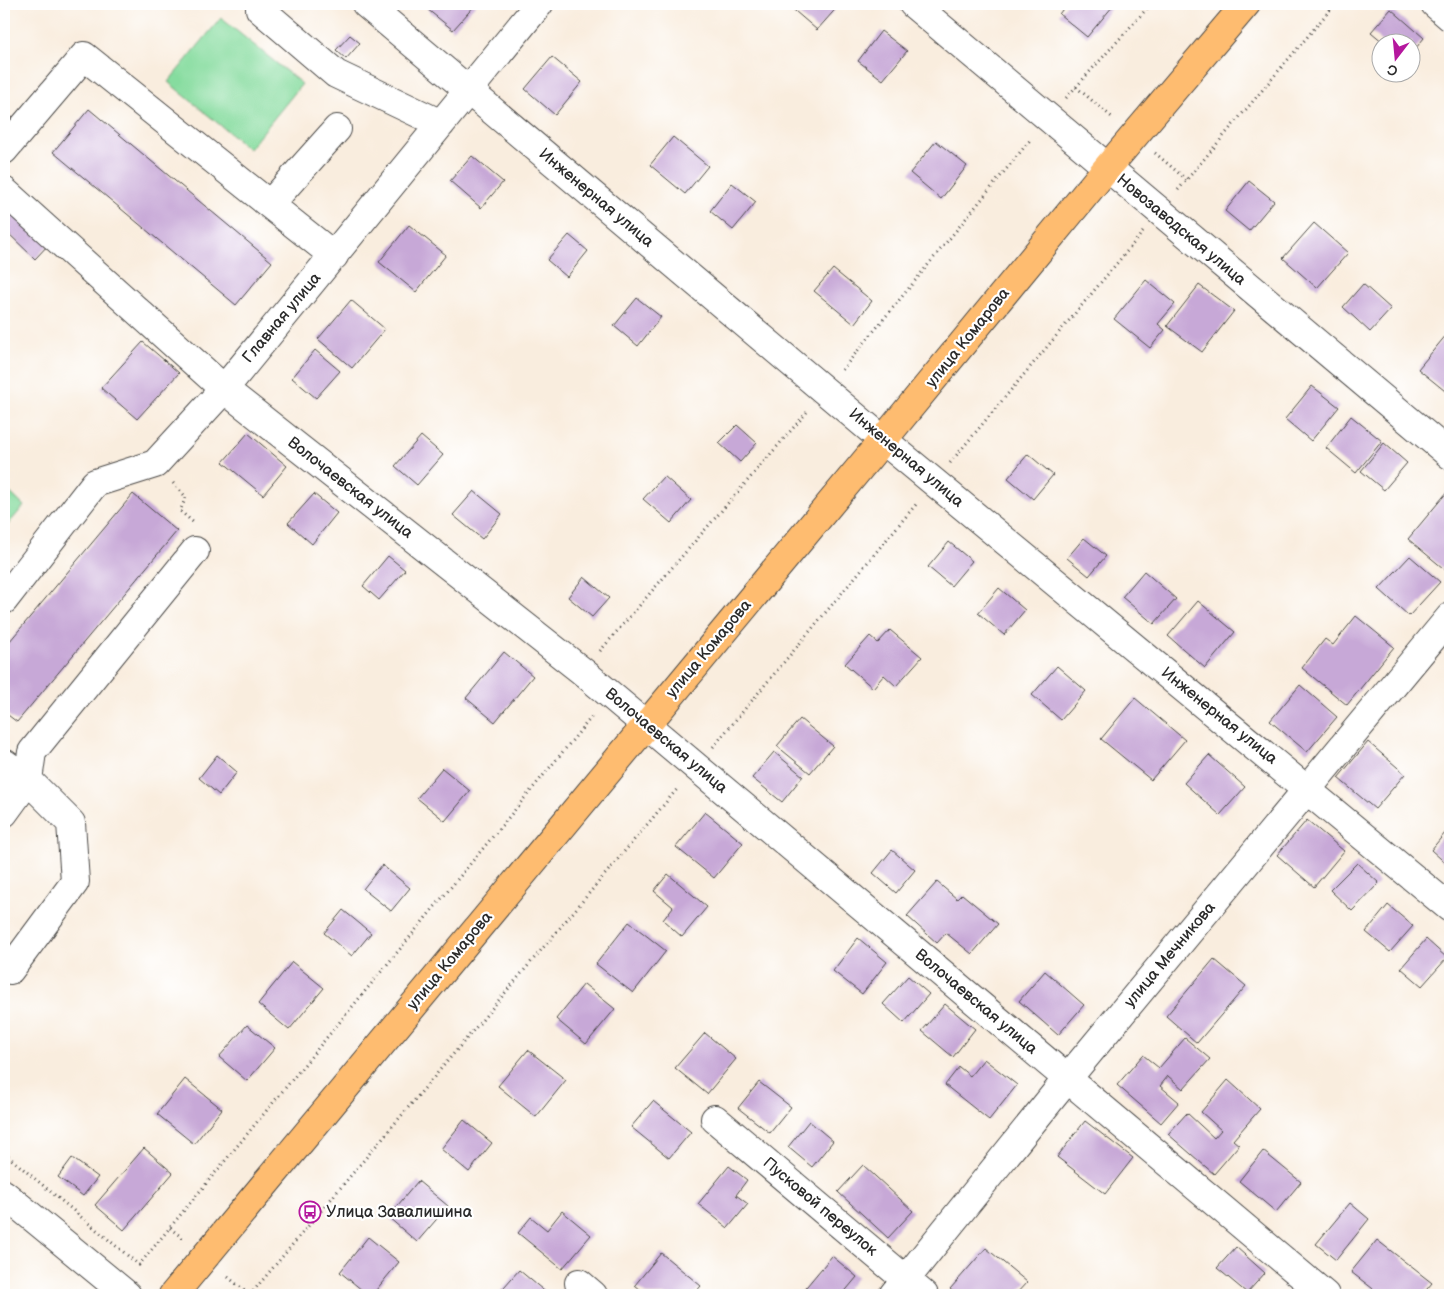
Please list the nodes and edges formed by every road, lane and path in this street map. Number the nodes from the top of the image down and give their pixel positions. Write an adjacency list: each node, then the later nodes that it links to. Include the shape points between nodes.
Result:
1 (366, 4): 10 (street, Инженерная улица)
2 (539, 4): 10 (street, Главная улица)
3 (913, 4): 11 (street, Новозаводская улица)
4 (1150, 4): 11 (path)
5 (1246, 4): 15 (main road, улица Комарова)
6 (1335, 4): 18 (path)
7 (1435, 4): 9 (street)
8 (260, 9): 12 (street, via 336,74)
9 (1450, 17)
10 (469, 90): 12 (street, Главная улица); 21 (street, Инженерная улица)
11 (1048, 118): 15 (street, Новозаводская улица); 21 (path)
12 (441, 124): 19 (street, Главная улица)
13 (337, 130): 17 (street)
14 (4, 150): 17 (street, via 84,56)
15 (1107, 168): 18 (street, Новозаводская улица); 22 (main road, улица Комарова)
16 (4, 191): 20 (street, Волочаевская улица)
17 (270, 204): 19 (street)
18 (1160, 212): 23 (street, Новозаводская улица); 25 (path)
19 (334, 256): 20 (street, Главная улица)
20 (224, 389): 24 (street, Главная улица); 29 (street, Волочаевская улица)
21 (825, 391): 22 (street, Инженерная улица); 29 (path)
22 (884, 440): 25 (street, Инженерная улица); 31 (main road, улица Комарова)
23 (1450, 455)
24 (155, 464): 26 (path, via 186,497 180,511 205,534); 27 (street, Главная улица, via 95,483)
25 (934, 482): 33 (path); 35 (street, Инженерная улица)
26 (195, 551): 34 (street, via 32,752)
27 (4, 600)
28 (1450, 617): 35 (street, улица Мечникова)
29 (582, 671): 30 (street, Волочаевская улица)
30 (610, 694): 31 (street, Волочаевская улица); 43 (path)
31 (646, 724): 33 (street, Волочаевская улица); 48 (main road, улица Комарова)
32 (4, 763): 34 (street)
33 (696, 766): 39 (street, Волочаевская улица); 49 (path)
34 (28, 780): 36 (street); 38 (street, via 70,823 75,882 10,970)
35 (1308, 789): 37 (street, Инженерная улица); 39 (street, улица Мечникова)
36 (4, 813)
37 (1450, 908)
38 (4, 966)
39 (1067, 1079): 46 (street, улица Мечникова); 50 (street, Волочаевская улица)
40 (715, 1120): 46 (street, Пусковой переулок)
41 (4, 1153): 43 (path, via 139,1265)
42 (4, 1194): 47 (street)
43 (170, 1228): 44 (path)
44 (187, 1242)
45 (228, 1277): 49 (path)
46 (908, 1290)
47 (127, 1295)
48 (173, 1295)
49 (250, 1295)
50 (1325, 1295)

